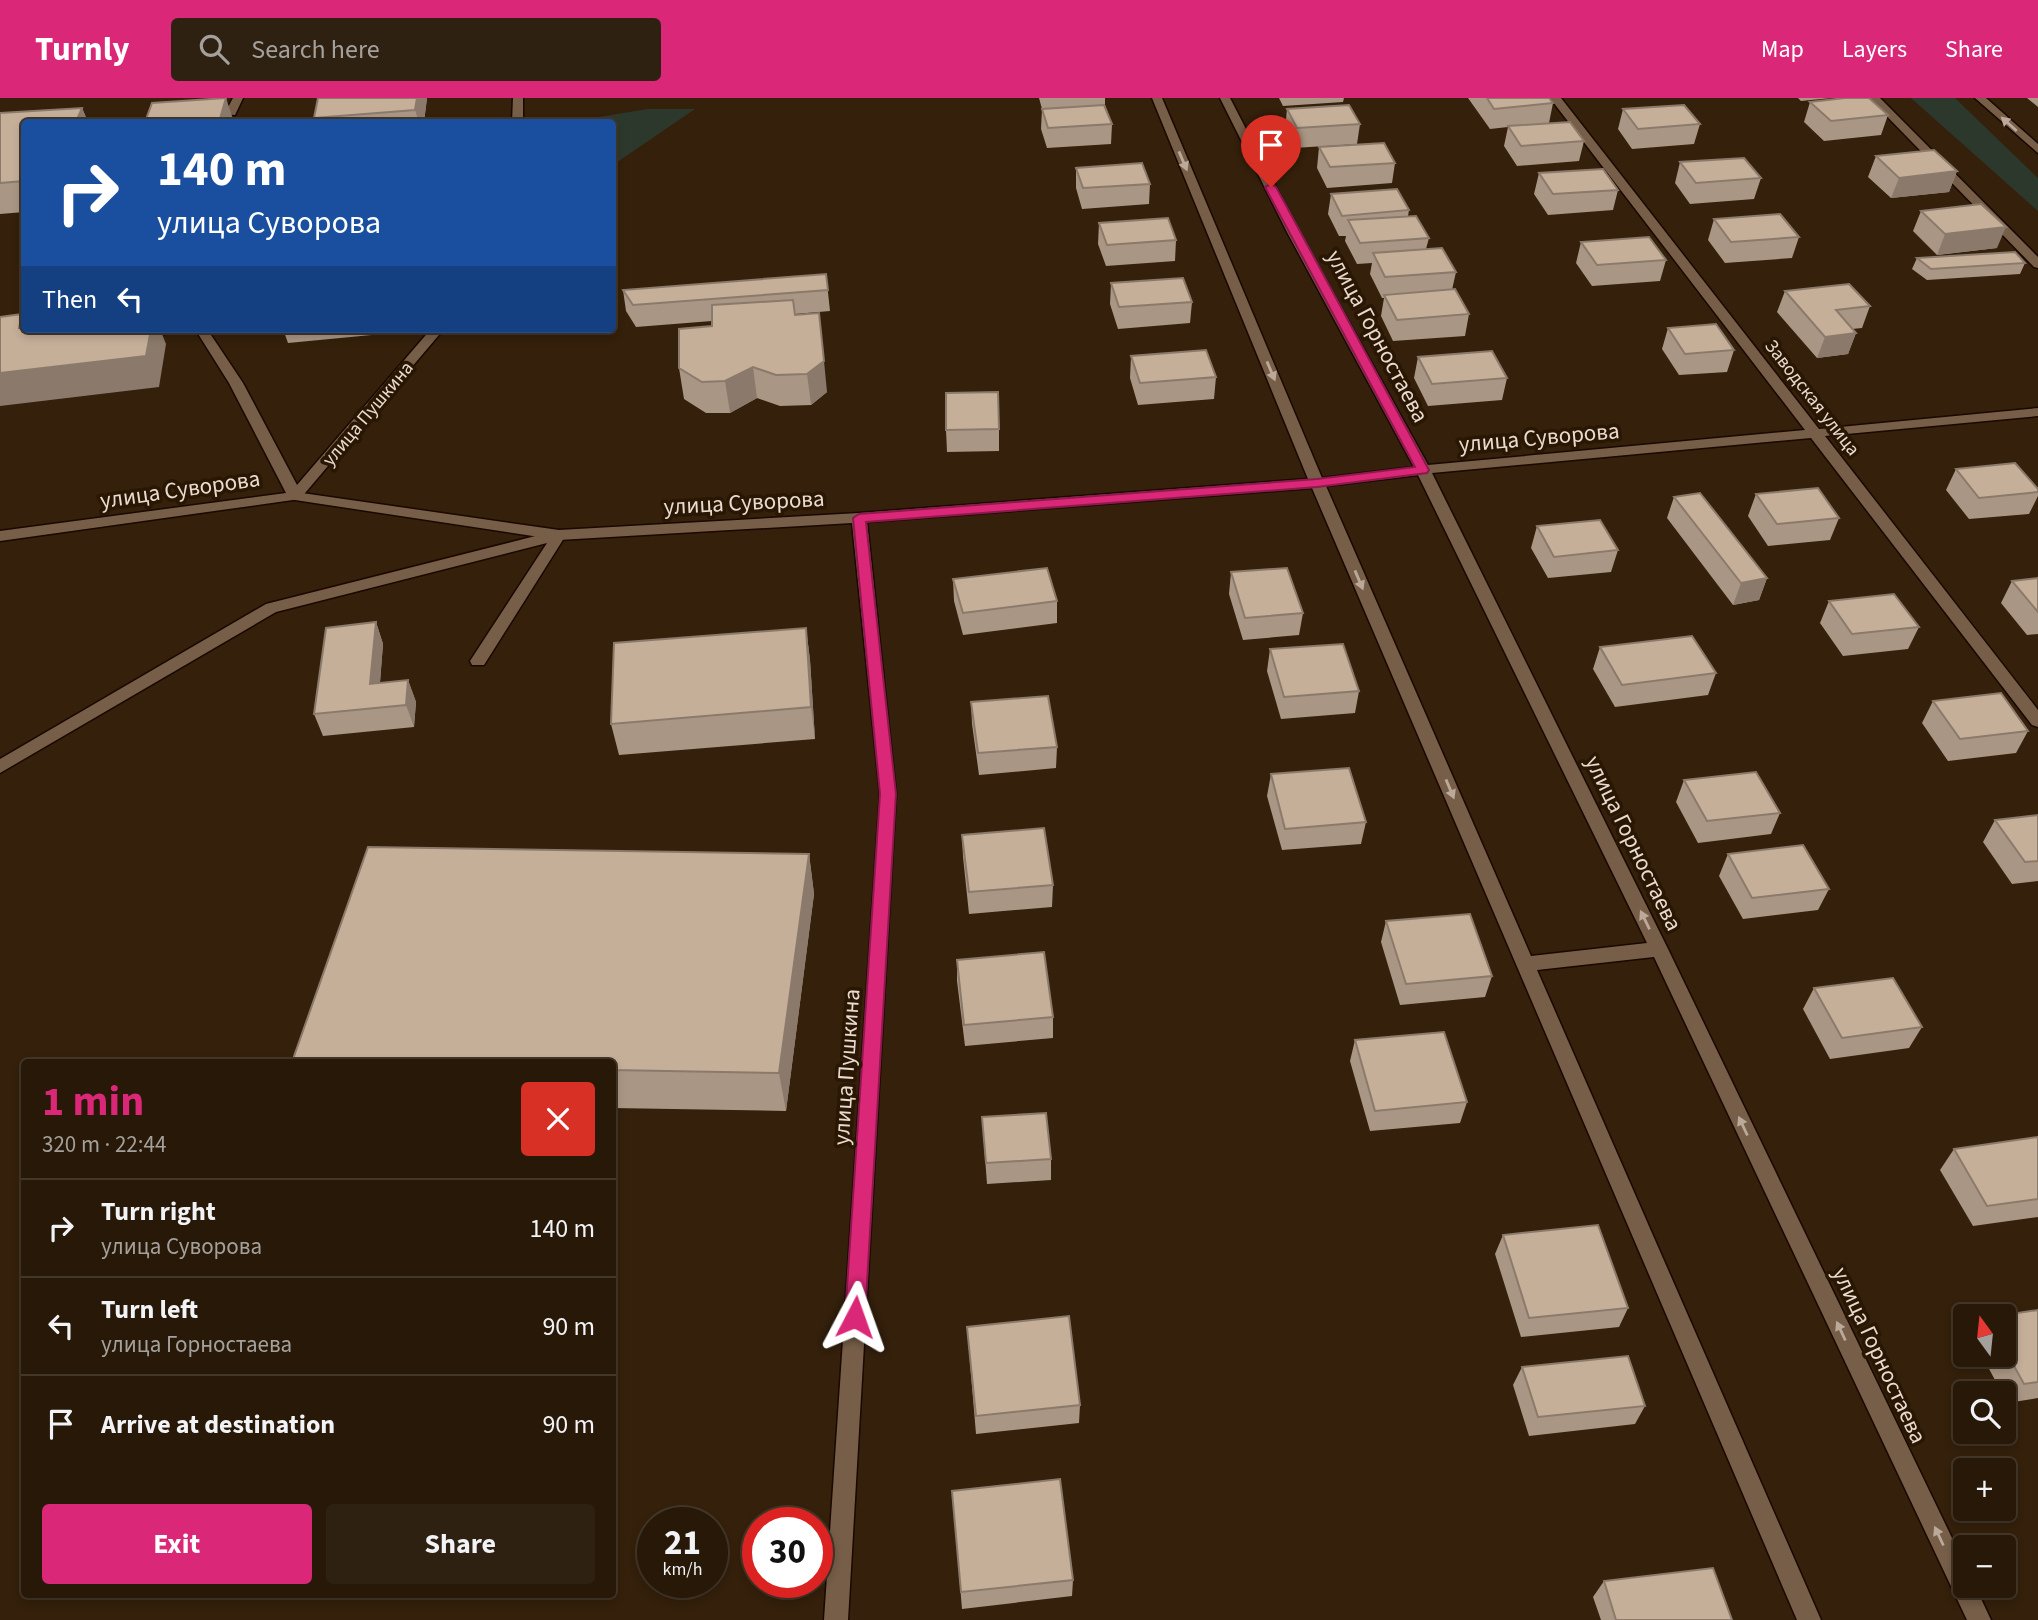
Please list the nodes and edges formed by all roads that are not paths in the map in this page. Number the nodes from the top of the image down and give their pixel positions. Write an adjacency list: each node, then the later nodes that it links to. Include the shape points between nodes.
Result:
1 (238, 98): 8 (street, via 232,113)
2 (518, 98): 9 (street)
3 (1157, 98): 17 (street, one-way to 17)
4 (1225, 98): 16 (street, улица Горностаева)
5 (1555, 98): 15 (street, Заводская улица)
6 (1874, 98): 11 (street)
7 (1980, 98): 10 (street, one-way to 7)
8 (195, 108)
9 (518, 119)
10 (2038, 150)
11 (2038, 264)
12 (204, 333): 18 (street, via 236,383)
13 (435, 333): 18 (street, улица Пушкина)
14 (2038, 412): 15 (street, улица Суворова)
15 (1818, 433): 16 (street, улица Суворова); 23 (street, Заводская улица)
16 (1423, 470): 17 (street, улица Суворова); 25 (street, улица Горностаева, one-way to 16)
17 (1317, 483): 19 (street, улица Суворова); 26 (street, one-way to 26)
18 (295, 496): 20 (street, улица Суворова); 21 (street, улица Суворова)
19 (859, 518): 20 (street, улица Суворова); 27 (street, улица Пушкина, via 888,794)
20 (559, 535): 22 (street); 24 (street, via 271,608)
21 (0, 536)
22 (478, 661)
23 (2038, 721)
24 (0, 767)
25 (1659, 949): 26 (street); 29 (street, улица Горностаева, one-way to 25)
26 (1525, 964): 28 (street)
27 (836, 1620)
28 (1809, 1620)
29 (1979, 1620)

